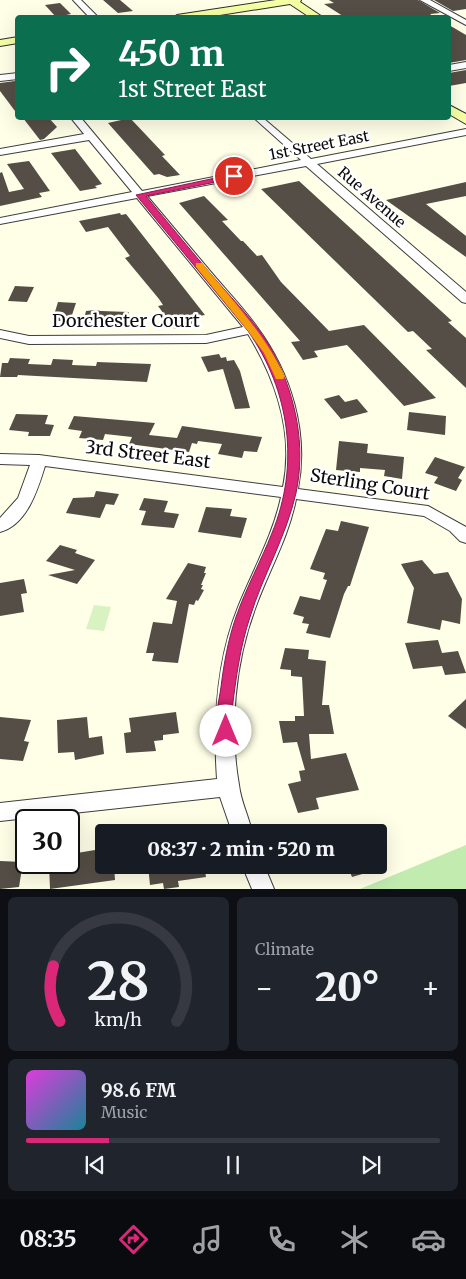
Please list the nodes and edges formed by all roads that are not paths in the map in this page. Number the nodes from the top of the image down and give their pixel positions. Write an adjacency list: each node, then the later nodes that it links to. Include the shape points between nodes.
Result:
1 (76, 0): 5 (street)
2 (296, 0): 4 (main road)
3 (424, 0): 9 (street)
4 (288, 1): 6 (main road); 7 (main road); 8 (main road)
5 (92, 15)
6 (197, 15)
7 (304, 15)
8 (314, 15)
9 (466, 23)
10 (15, 40): 11 (main road)
11 (0, 43)
12 (466, 64): 13 (street)
13 (451, 68)
14 (15, 76): 15 (street)
15 (0, 78)
16 (451, 101): 18 (main road)
17 (451, 110): 21 (main road)
18 (466, 111)
19 (78, 120): 23 (street)
20 (260, 120): 25 (street, Rue Avenue)
21 (466, 120)
22 (466, 132): 25 (street, 1st Street East)
23 (92, 136): 24 (street); 26 (street)
24 (0, 152)
25 (309, 162): 26 (street, 1st Street East); 28 (street, Rue Avenue)
26 (140, 195): 27 (street, 1st Street East); 29 (street)
27 (0, 221)
28 (466, 299)
29 (252, 329): 30 (street, Dorchester Court, via 206,339 29,340); 33 (street, via 269,353 288,401 294,445)
30 (0, 334)
31 (0, 458): 32 (street, 3rd Street East)
32 (39, 460): 33 (street, 3rd Street East); 34 (street, via 27,499)
33 (290, 492): 35 (street, Sterling Court, via 428,511 456,527); 36 (street, via 279,531 243,616 233,653 224,713)
34 (0, 527)
35 (466, 537)
36 (228, 787): 37 (street); 38 (street)
37 (0, 812)
38 (240, 824)
39 (257, 874): 40 (street)
40 (263, 889)

